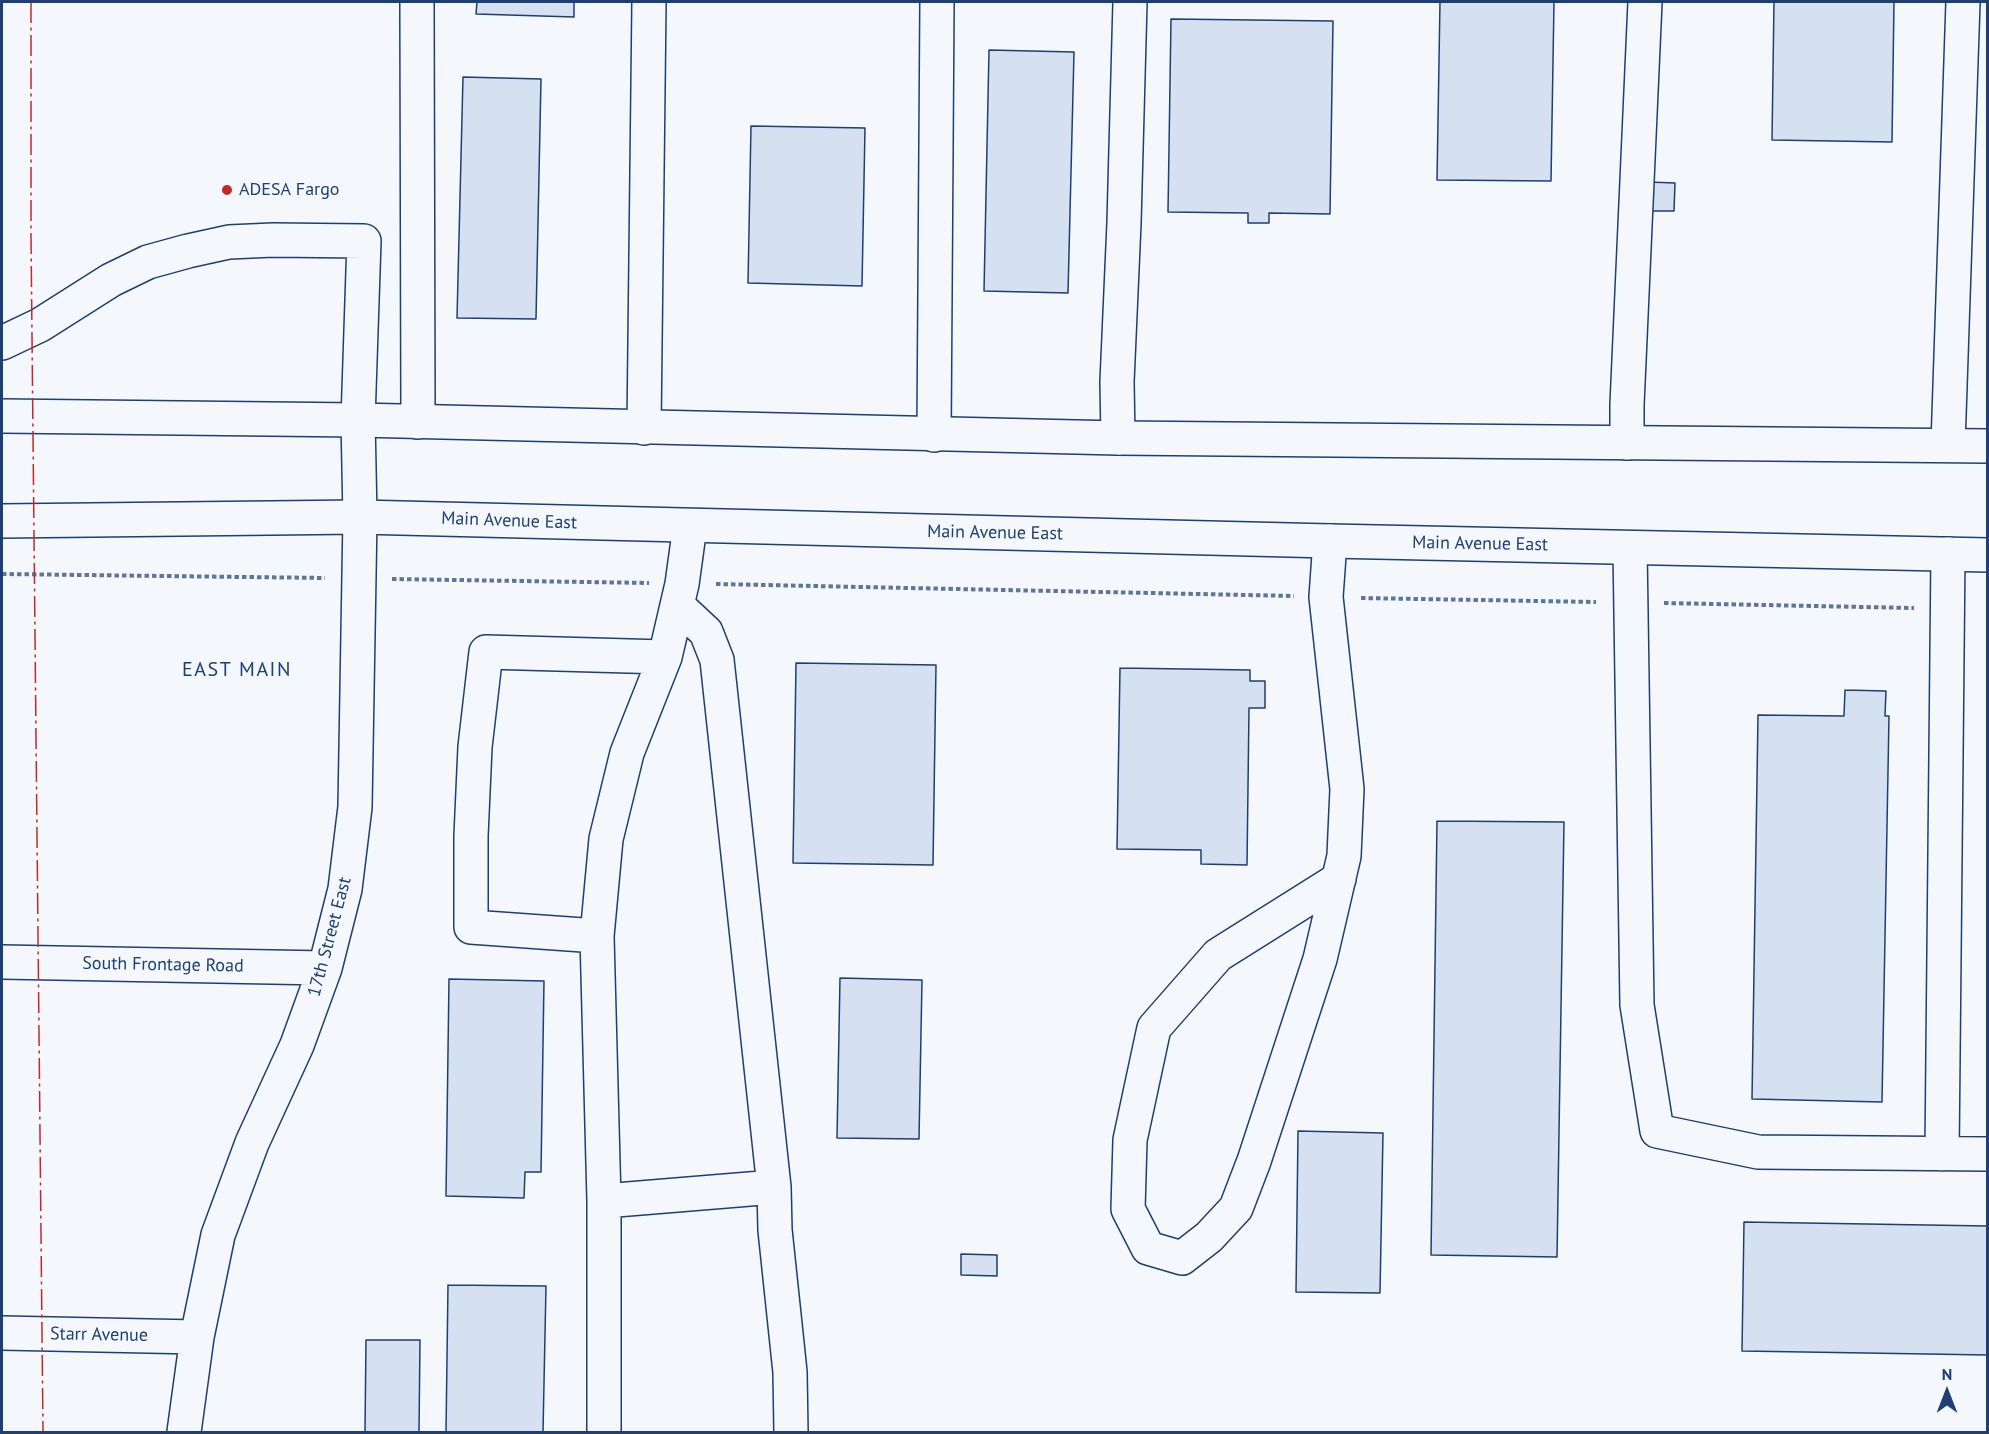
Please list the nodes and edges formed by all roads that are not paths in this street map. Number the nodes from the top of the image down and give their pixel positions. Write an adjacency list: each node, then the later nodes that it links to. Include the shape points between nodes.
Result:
1 (417, 2): 10 (main road)
2 (649, 2): 11 (main road)
3 (937, 2): 12 (main road)
4 (1130, 2): 13 (main road)
5 (1645, 2): 14 (main road)
6 (1963, 2): 15 (main road)
7 (2, 343): 9 (main road, 17th Street East, via 148,262 229,242 364,241)
8 (2, 416): 9 (main road)
9 (358, 420): 10 (main road); 17 (main road, 17th Street East)
10 (418, 422): 11 (main road)
11 (644, 428): 12 (main road)
12 (934, 435): 13 (main road)
13 (1118, 438): 14 (main road)
14 (1627, 443): 15 (main road)
15 (1948, 445): 16 (main road)
16 (1988, 446)
17 (360, 517): 18 (main road, Main Avenue East); 19 (main road, Main Avenue East); 29 (main road, 17th Street East, via 355,807 345,889)
18 (2, 521)
19 (690, 526): 20 (main road, Main Avenue East); 24 (main road)
20 (1330, 541): 21 (main road, Main Avenue East); 26 (main road, via 1326,597 1347,789)
21 (1630, 548): 22 (main road, Main Avenue East); 30 (main road, via 1637,1005 1657,1131 1758,1152)
22 (1948, 554): 23 (main road, Main Avenue East); 30 (main road)
23 (1988, 555)
24 (680, 595): 25 (main road); 32 (main road, via 706,632 717,660)
25 (665, 657): 27 (main road, via 627,753 606,839); 27 (main road, via 486,652 475,747 471,927)
26 (1339, 879): 26 (main road, via 1218,954 1154,1028 1130,1140 1128,1197 1128,1209 1148,1248 1182,1258 1236,1208 1320,959)
27 (597, 936): 33 (main road)
28 (2, 962): 29 (main road, South Frontage Road)
29 (325, 968): 35 (main road, 17th Street East, via 218,1234)
30 (1942, 1154): 31 (main road)
31 (1988, 1154)
32 (774, 1187): 33 (main road); 38 (main road, via 790,1372)
33 (604, 1201): 37 (main road)
34 (2, 1333): 35 (main road, Starr Avenue)
35 (197, 1337): 36 (main road, 17th Street East)
36 (184, 1432)
37 (604, 1432)
38 (790, 1432)

